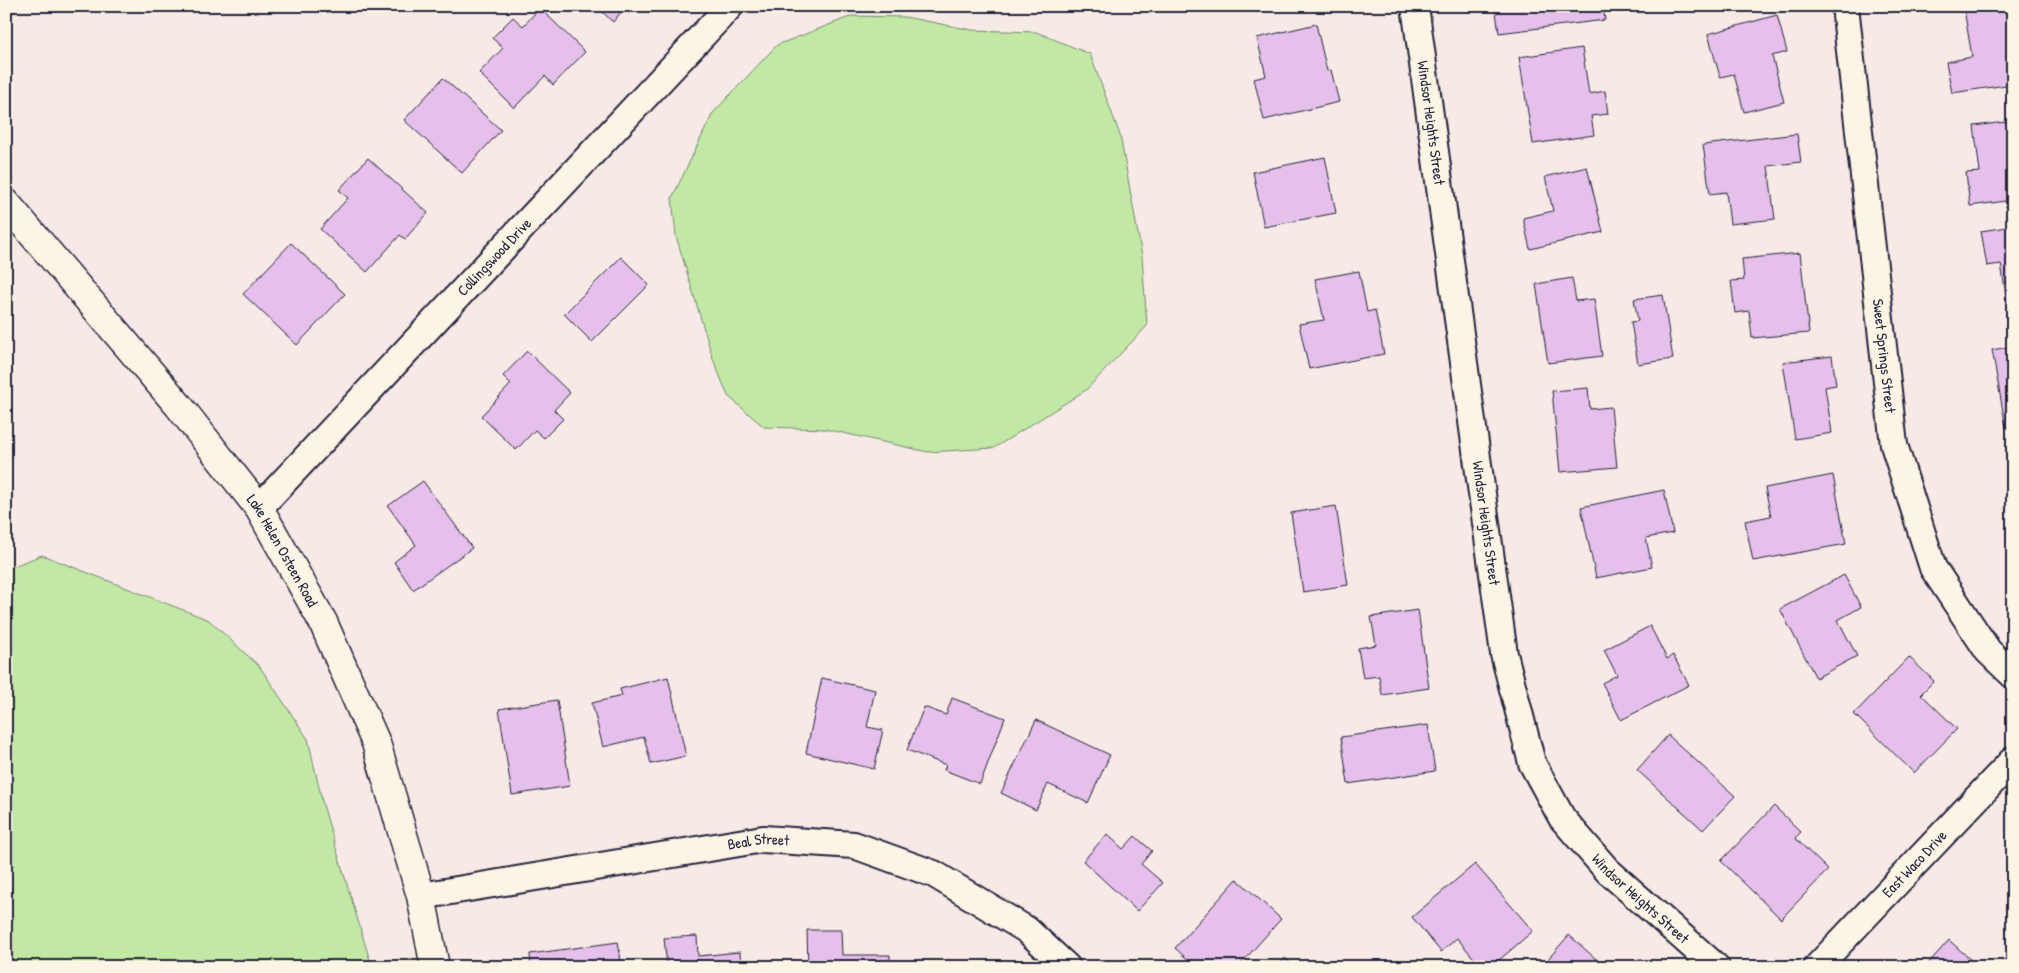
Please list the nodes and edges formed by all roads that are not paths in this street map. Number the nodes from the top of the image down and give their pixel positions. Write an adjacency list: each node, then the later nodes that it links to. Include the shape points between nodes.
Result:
1 (730, 6): 5 (street, Collingswood Drive)
2 (1415, 6): 11 (street, Windsor Heights Street, via 1504,654 1532,763 1562,818 1606,870)
3 (1845, 6): 6 (street, Sweet Springs Street, via 1894,445 1933,568 1988,651)
4 (6, 203): 5 (street, Lake Helen Osteen Road, via 179,406)
5 (258, 508): 8 (street, Lake Helen Osteen Road, via 324,622 376,742)
6 (2013, 675)
7 (2013, 760): 12 (street, East Waco Drive)
8 (421, 896): 9 (street, Lake Helen Osteen Road); 10 (street, Beal Street, via 763,839 854,845 934,874 1027,930)
9 (435, 967)
10 (1067, 967)
11 (1716, 967)
12 (1817, 967)

